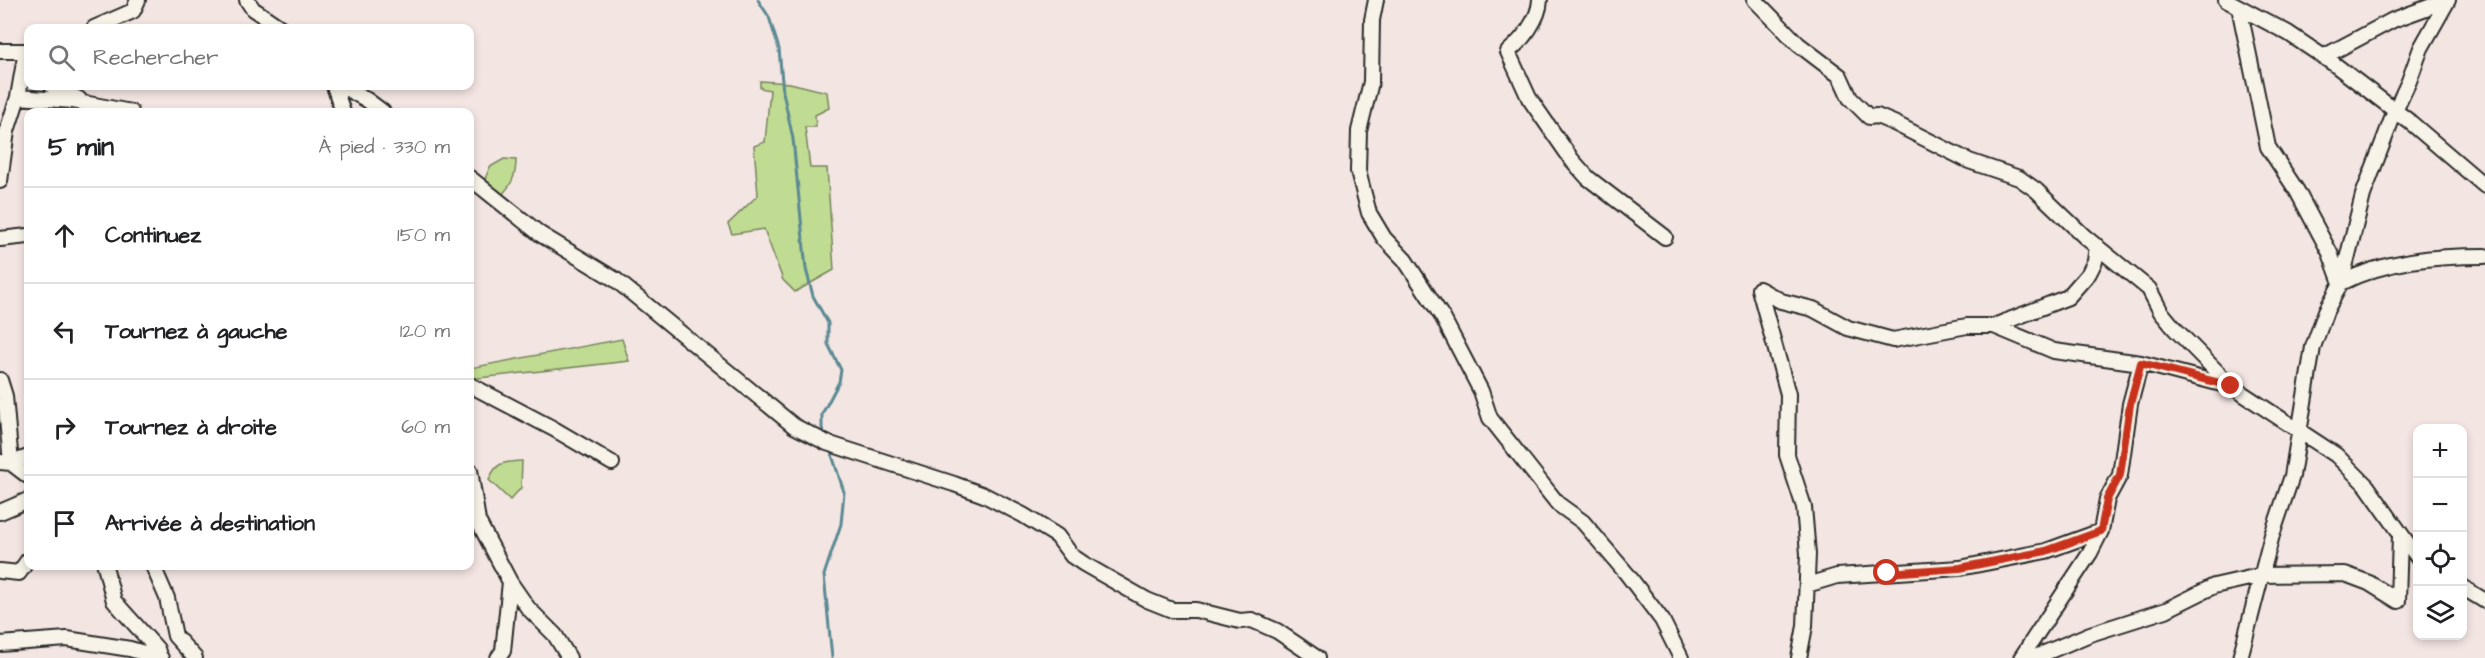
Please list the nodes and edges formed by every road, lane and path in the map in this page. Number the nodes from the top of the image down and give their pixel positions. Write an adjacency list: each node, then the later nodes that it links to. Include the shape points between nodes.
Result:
1 (138, 0): 9 (street, via 133,11)
2 (248, 0): 10 (street, via 253,9)
3 (1376, 0): 64 (street, via 1371,20 1371,82 1359,131 1358,171 1369,213 1443,318 1481,391 1490,418 1558,504 1583,522 1627,574 1662,620)
4 (1540, 0): 28 (street, via 1532,24 1508,52 1529,98 1561,147 1588,178)
5 (1755, 0): 30 (street, via 1798,45 1840,76 1851,98 1869,117 1877,116 1969,161 2019,178)
6 (2226, 0): 8 (street)
7 (2448, 0): 13 (street, via 2393,20); 23 (street, via 2421,48)
8 (2239, 7): 13 (street); 32 (street, via 2268,147 2297,191 2330,253)
9 (103, 24)
10 (275, 24)
11 (0, 51): 12 (street)
12 (24, 51)
13 (2323, 57): 23 (street)
14 (24, 76): 18 (street)
15 (59, 90): 20 (street)
16 (336, 90): 21 (street)
17 (348, 90): 22 (street)
18 (18, 97): 19 (street); 24 (street, via 7,131)
19 (88, 108)
20 (92, 108)
21 (342, 108)
22 (372, 108)
23 (2396, 111): 26 (street); 32 (street, via 2363,195)
24 (0, 181)
25 (474, 181): 63 (street, via 540,234 616,280 794,426 827,443 984,495 1057,536 1072,556 1153,603 1172,610 1252,620)
26 (2485, 186)
27 (24, 236): 29 (street)
28 (1665, 237)
29 (0, 239)
30 (2097, 246): 33 (street, via 2089,273 2068,297); 36 (street, via 2149,289 2175,329)
31 (2485, 256): 32 (street, via 2437,256 2384,265)
32 (2341, 283): 38 (street, via 2313,347)
33 (1994, 326): 34 (street, via 2054,351); 55 (street, via 1893,340 1848,328 1813,309 1781,301 1759,289 1788,394 1787,455 1804,507)
34 (2141, 363): 36 (street); 46 (street, via 2130,404 2120,475 2107,499)
35 (0, 380): 40 (street, via 5,396)
36 (2231, 386): 38 (street)
37 (474, 387): 41 (street)
38 (2299, 432): 47 (street, via 2336,455 2367,486); 53 (street, via 2288,490)
39 (24, 458): 40 (street)
40 (5, 462): 42 (street)
41 (612, 463)
42 (24, 474)
43 (24, 502): 44 (street)
44 (0, 512)
45 (474, 515): 54 (street)
46 (2101, 531): 55 (street, via 2046,551 1960,568 1837,576); 66 (street)
47 (2400, 536): 48 (street); 53 (street, via 2398,601 2345,574)
48 (2413, 552)
49 (24, 566): 52 (street, via 19,573)
50 (106, 570): 60 (street, via 114,601)
51 (155, 570): 59 (street, via 167,598 175,636)
52 (0, 571)
53 (2263, 575): 67 (street, via 2214,586 2166,610 2090,634); 68 (street)
54 (510, 582): 61 (street, via 503,651); 62 (street, via 528,608 555,635)
55 (1807, 585): 65 (street)
56 (2467, 590): 57 (street)
57 (2485, 602)
58 (0, 644): 60 (street, via 67,639)
59 (191, 657)
60 (161, 658)
61 (498, 658)
62 (569, 658)
63 (1317, 658)
64 (1681, 658)
65 (1799, 658)
66 (2021, 658)
67 (2033, 658)
68 (2240, 658)

